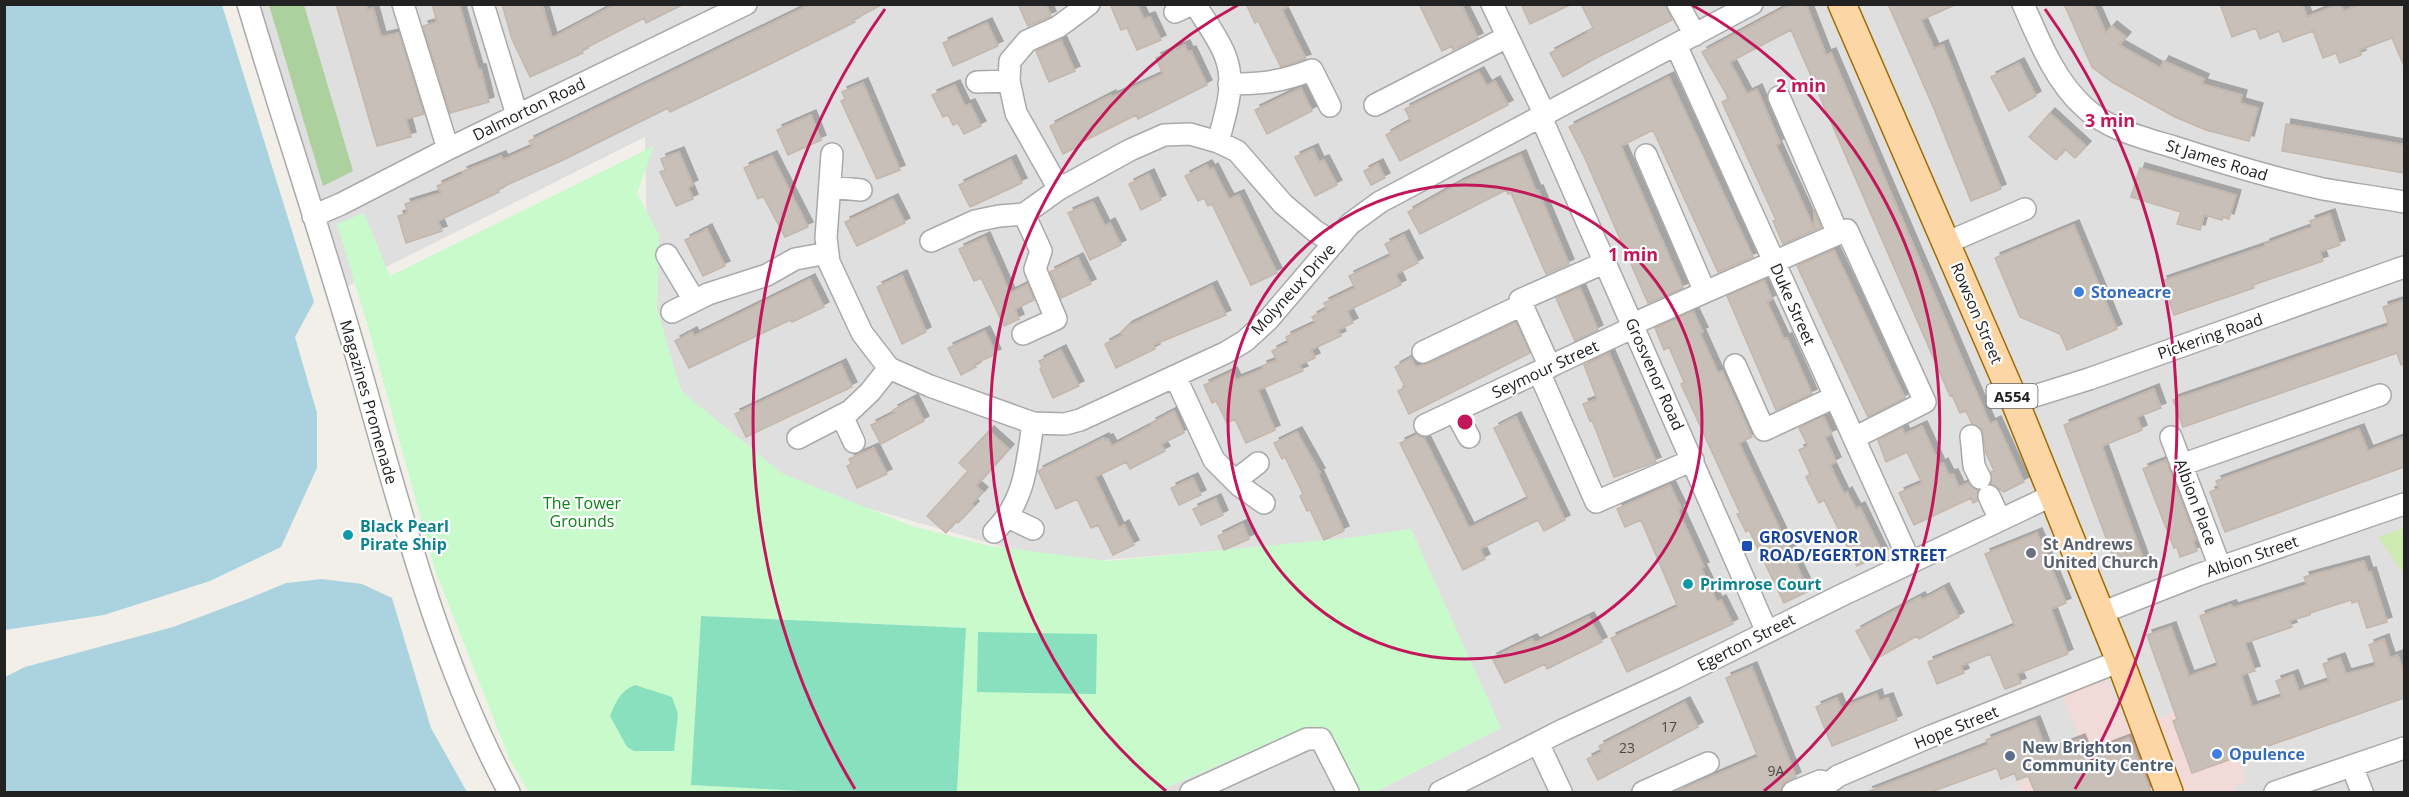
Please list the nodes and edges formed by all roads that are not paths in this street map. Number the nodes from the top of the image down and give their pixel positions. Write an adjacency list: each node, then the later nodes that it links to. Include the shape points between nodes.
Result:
1 (248, 4): 32 (street, Magazines Promenade)
2 (403, 4): 23 (street)
3 (483, 4): 20 (street)
4 (746, 4): 20 (street, Dalmorton Road)
5 (1089, 4): 14 (street, via 1058,27 1027,41)
6 (1492, 4): 12 (street, Grosvenor Road)
7 (1678, 4): 13 (street, Duke Street)
8 (1752, 4): 13 (street, Molyneux Drive)
9 (1842, 4): 36 (main road, Rowson Street / A554)
10 (2023, 4): 29 (street, St James Road, via 2064,86 2084,108 2110,124 2244,170)
11 (1187, 7): 16 (street, via 1226,56)
12 (1507, 37): 18 (street); 21 (street, Grosvenor Road)
13 (1685, 40): 21 (street, Molyneux Drive); 39 (street, Duke Street)
14 (1010, 71): 15 (street); 27 (street, via 1016,113)
15 (977, 82)
16 (1229, 84): 19 (street, via 1265,84 1312,70); 22 (street, via 1229,101)
17 (1779, 97): 33 (street)
18 (1375, 105)
19 (1330, 106)
20 (517, 115): 23 (street, Dalmorton Road)
21 (1543, 116): 35 (street, Molyneux Drive, via 1380,201 1350,224); 40 (street, Grosvenor Road)
22 (1218, 142): 27 (street, via 1190,134 1164,135); 35 (street, via 1237,151 1283,204)
23 (448, 149): 32 (street, Dalmorton Road)
24 (832, 154): 26 (street, Molyneux Drive)
25 (1646, 155): 42 (street)
26 (830, 187): 28 (street); 37 (street, Molyneux Drive)
27 (1059, 189): 31 (street)
28 (861, 190)
29 (2404, 202)
30 (2025, 209): 36 (street)
31 (1024, 214): 34 (street, via 975,221); 47 (street, via 1041,251 1035,269 1056,319)
32 (313, 216): 85 (street, Magazines Promenade, via 425,593 465,699)
33 (1838, 234): 39 (street, Seymour Street); 64 (street, via 1847,230 1925,402)
34 (931, 241)
35 (1334, 243): 52 (street, Molyneux Drive, via 1245,341)
36 (1946, 243): 55 (main road, Rowson Street / A554)
37 (828, 253): 43 (street, via 795,259 766,275); 50 (street, Molyneux Drive, via 862,333)
38 (667, 255): 43 (street)
39 (1774, 261): 42 (street, Seymour Street); 54 (street, Duke Street)
40 (1606, 262): 44 (street, via 1520,300); 46 (street, Grosvenor Road)
41 (2404, 267): 55 (street, Pickering Road)
42 (1705, 292): 46 (street, Seymour Street)
43 (694, 300): 45 (street)
44 (1522, 305): 48 (street); 51 (street)
45 (672, 312)
46 (1634, 326): 51 (street, Seymour Street); 66 (street, Grosvenor Road)
47 (1023, 334)
48 (1423, 352)
49 (1735, 365): 54 (street, via 1764,430)
50 (889, 368): 57 (street, via 870,392); 58 (street, Molyneux Drive)
51 (1544, 370): 56 (street, Seymour Street); 66 (street, via 1596,502)
52 (1174, 376): 58 (street, Molyneux Drive, via 1080,420 1065,424); 69 (street, via 1214,460)
53 (2380, 395): 68 (street)
54 (1835, 397): 64 (street, Duke Street)
55 (2015, 402): 70 (main road, Rowson Street / A554)
56 (1455, 411): 59 (street, Seymour Street); 61 (street)
57 (842, 416): 63 (street); 65 (street)
58 (1033, 423): 74 (street, via 1025,479 1001,525)
59 (1425, 425)
60 (1971, 436): 73 (street, via 1974,466)
61 (1468, 437)
62 (2171, 437): 68 (street, Albion Place)
63 (798, 438)
64 (1854, 438): 75 (street, Duke Street)
65 (854, 442)
66 (1693, 460): 78 (street, Grosvenor Road)
67 (1258, 463): 69 (street)
68 (2181, 465): 76 (street, Albion Place)
69 (1235, 481): 71 (street)
70 (2053, 495): 73 (street, Egerton Street); 77 (main road, Rowson Street / A554)
71 (1264, 502)
72 (2404, 504): 76 (street, Albion Street)
73 (2000, 520): 75 (street, Egerton Street)
74 (1033, 529)
75 (1910, 562): 78 (street, Egerton Street)
76 (2220, 567): 77 (street, Albion Street)
77 (2101, 613): 79 (main road, Rowson Street / A554)
78 (1767, 632): 80 (street, Egerton Street)
79 (2120, 662): 84 (street, Hope Street, via 1838,776); 92 (main road, Rowson Street / A554)
80 (1538, 742): 88 (street, Egerton Street); 89 (street)
81 (2404, 748): 83 (street)
82 (1708, 763): 90 (street)
83 (2352, 766): 93 (street); 94 (street)
84 (1830, 788): 91 (street, Hope Street, via 1820,781)
85 (509, 792)
86 (1191, 792): 87 (street, via 1307,739 1321,739)
87 (1348, 792)
88 (1440, 792)
89 (1562, 792)
90 (1643, 792)
91 (1794, 792)
92 (2169, 792)
93 (2275, 792)
94 (2362, 792)

